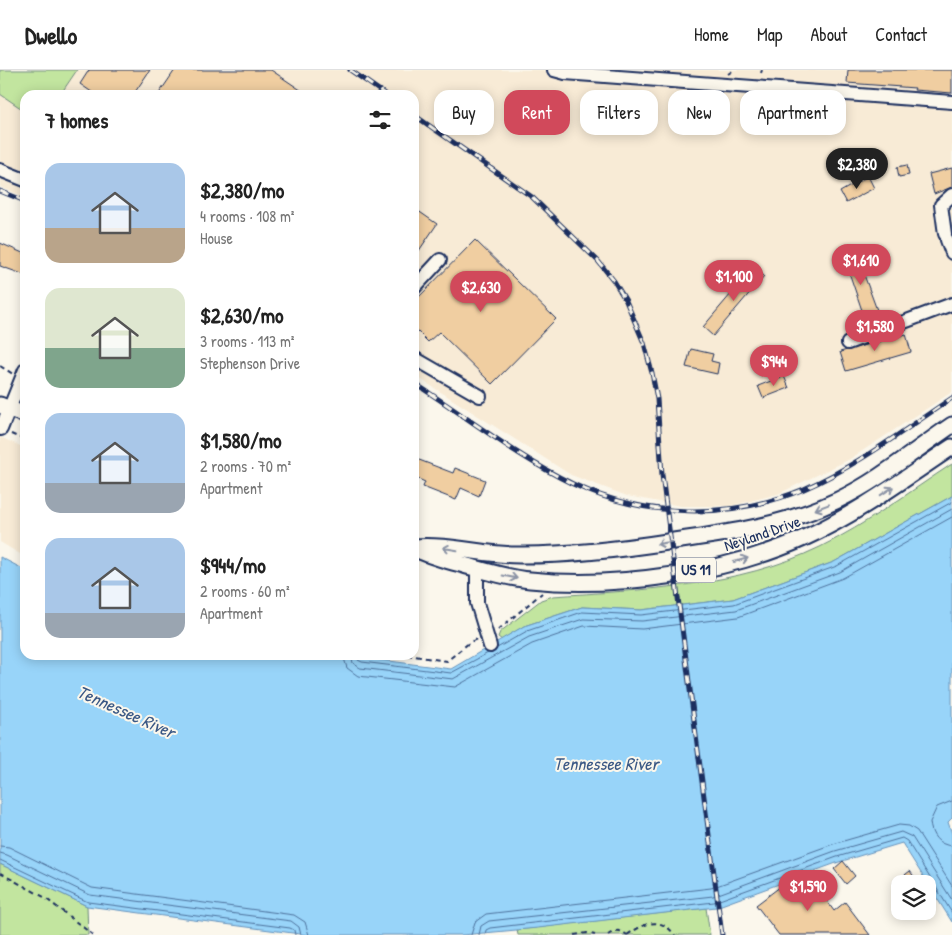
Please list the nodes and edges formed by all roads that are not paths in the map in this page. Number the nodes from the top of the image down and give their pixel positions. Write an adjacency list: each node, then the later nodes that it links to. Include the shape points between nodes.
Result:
1 (554, 70): 2 (street)
2 (952, 102)
3 (0, 170): 4 (street)
4 (20, 178)
5 (952, 195): 6 (street, via 941,205)
6 (952, 253)
7 (440, 260): 8 (street)
8 (419, 283)
9 (952, 304): 10 (street)
10 (848, 343)
11 (419, 361): 13 (street)
12 (20, 380): 14 (street)
13 (480, 396)
14 (5, 407): 15 (main road); 17 (street)
15 (20, 413)
16 (952, 425): 19 (main road, Neyland Drive / US 11, one-way to 19, via 840,499 790,519 742,531 593,552 522,556)
17 (1, 429)
18 (952, 447): 21 (main road, Neyland Drive / US 11, one-way to 18, via 530,580 576,582 625,580 724,565 774,551 828,527)
19 (419, 547)
20 (419, 551): 21 (main road, Neyland Drive / US 11)
21 (477, 569): 22 (street, via 477,603)
22 (490, 646)

